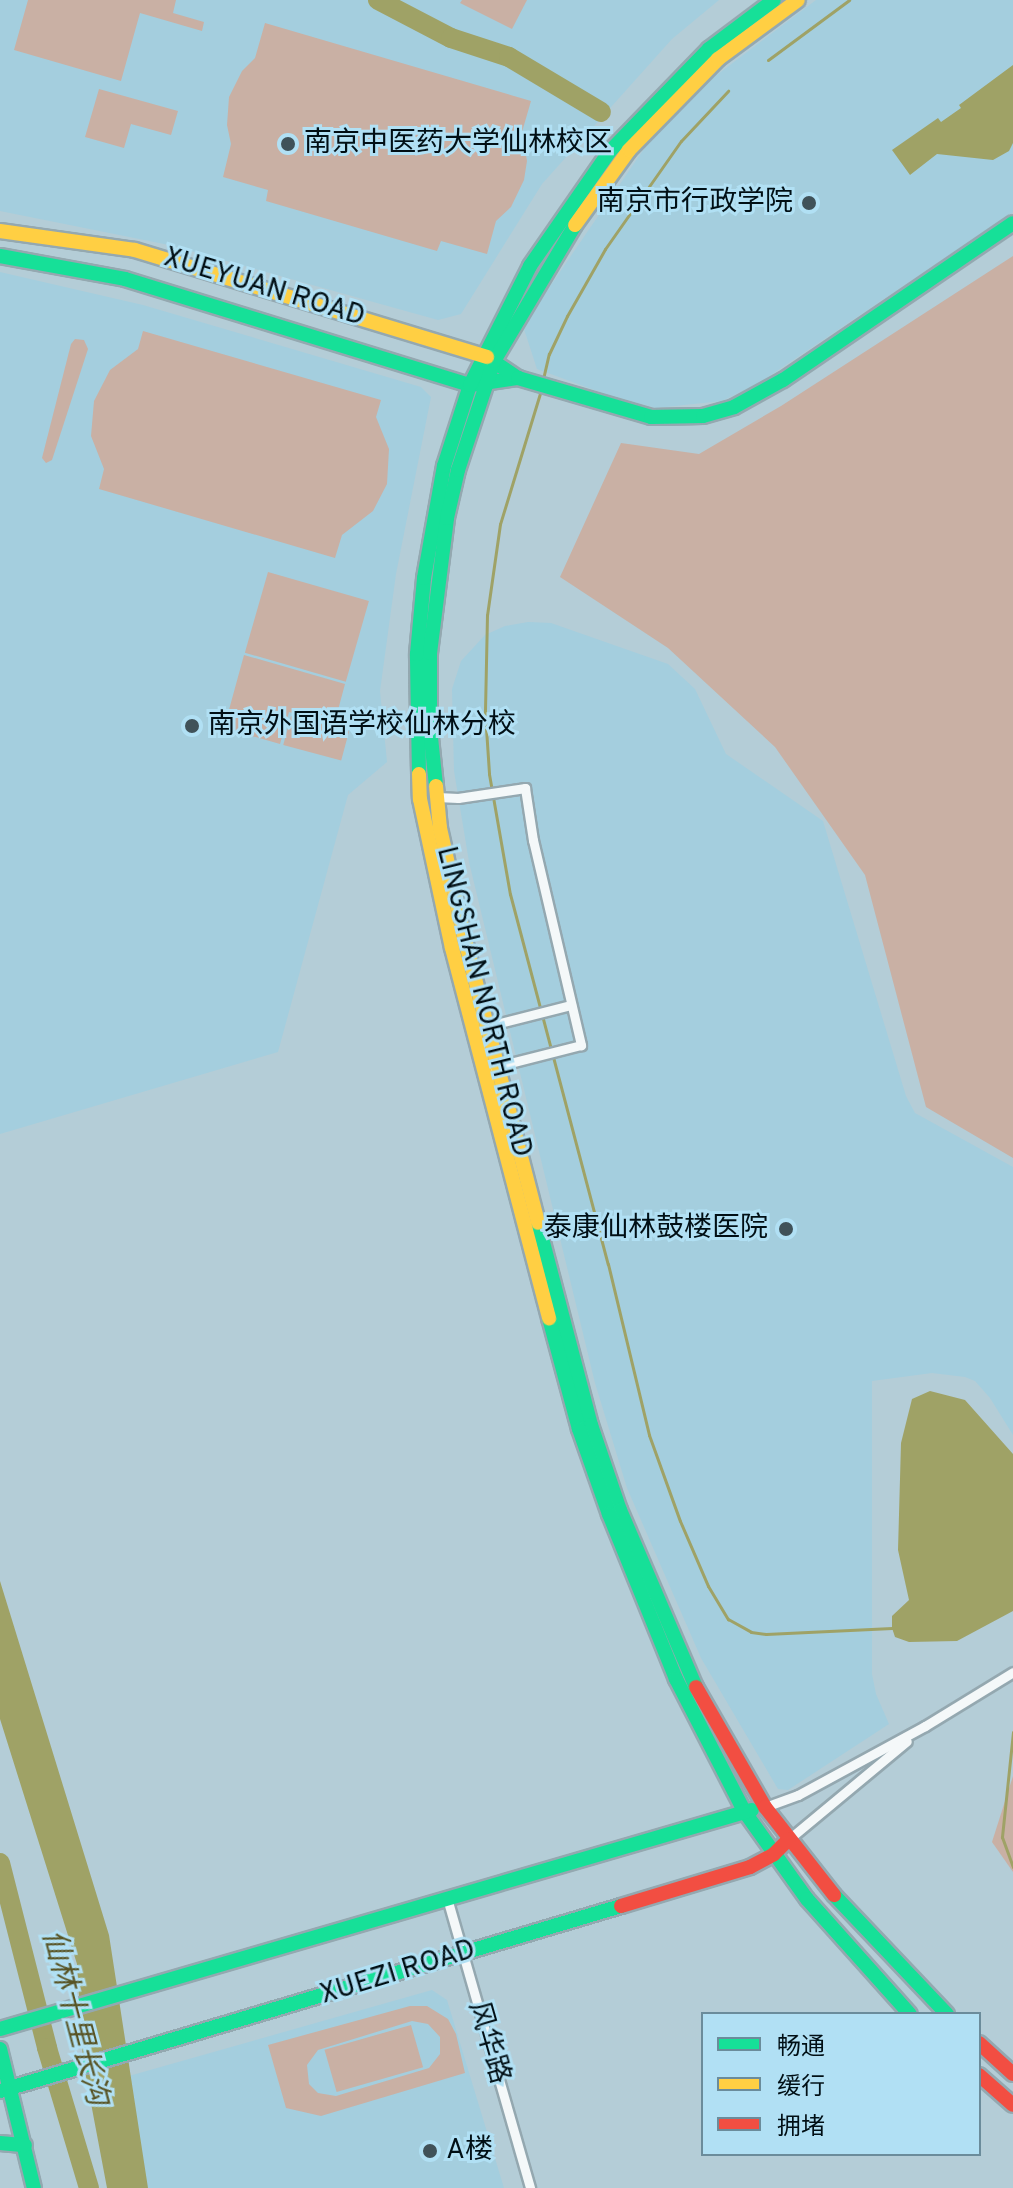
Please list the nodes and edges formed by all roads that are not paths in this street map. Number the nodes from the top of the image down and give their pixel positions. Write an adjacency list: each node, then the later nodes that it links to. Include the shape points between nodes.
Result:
1 (774, 0): 6 (main road, LINGSHAN NORTH ROAD, via 709,49 610,151 553,229)
2 (798, 0): 6 (main road, LINGSHAN NORTH ROAD, via 718,59 629,150 589,201)
3 (1013, 223): 7 (main road, XUEYUAN ROAD, via 783,380 734,407 703,416 651,417)
4 (0, 231): 6 (main road, XUEYUAN ROAD, via 135,250)
5 (0, 256): 8 (main road, XUEYUAN ROAD, via 125,279)
6 (489, 358): 7 (main road, XUEYUAN ROAD); 8 (main road, LINGSHAN NORTH ROAD); 9 (main road, LINGSHAN NORTH ROAD)
7 (518, 378): 9 (main road, XUEYUAN ROAD)
8 (470, 385): 9 (main road, XUEYUAN ROAD); 12 (main road, LINGSHAN NORTH ROAD, via 444,466 424,578 416,726 425,829)
9 (486, 385): 10 (main road, LINGSHAN NORTH ROAD, via 458,470 437,574 430,728)
10 (437, 797): 11 (street, via 525,788); 12 (main road, LINGSHAN NORTH ROAD)
11 (571, 1005): 12 (street); 13 (street, via 581,1045)
12 (480, 1028): 13 (main road, LINGSHAN NORTH ROAD)
13 (491, 1068): 16 (main road, LINGSHAN NORTH ROAD, via 591,1425 620,1510 685,1667); 17 (main road, LINGSHAN NORTH ROAD, via 579,1429 676,1679)
14 (1013, 1672): 15 (street)
15 (925, 1726): 16 (street, via 798,1795); 18 (street)
16 (765, 1807): 17 (main road, XUEZI ROAD); 18 (main road, LINGSHAN NORTH ROAD)
17 (744, 1811): 19 (main road, LINGSHAN NORTH ROAD); 20 (main road, XUEZI ROAD)
18 (789, 1839): 19 (main road, XUEZI ROAD); 23 (main road, LINGSHAN NORTH ROAD, via 825,1886)
19 (774, 1854): 21 (main road, XUEZI ROAD, via 750,1867); 22 (main road, LINGSHAN NORTH ROAD)
20 (447, 1898): 21 (street, 风华路); 24 (main road, XUEZI ROAD)
21 (462, 1954): 29 (main road, XUEZI ROAD); 34 (street, 风华路)
22 (908, 2012)
23 (945, 2012)
24 (0, 2029)
25 (981, 2045): 27 (main road)
26 (0, 2049): 29 (main road)
27 (1013, 2074)
28 (981, 2077): 30 (main road)
29 (5, 2090): 32 (main road)
30 (1013, 2105)
31 (0, 2143): 32 (main road)
32 (25, 2145): 33 (main road)
33 (34, 2188)
34 (530, 2188)

